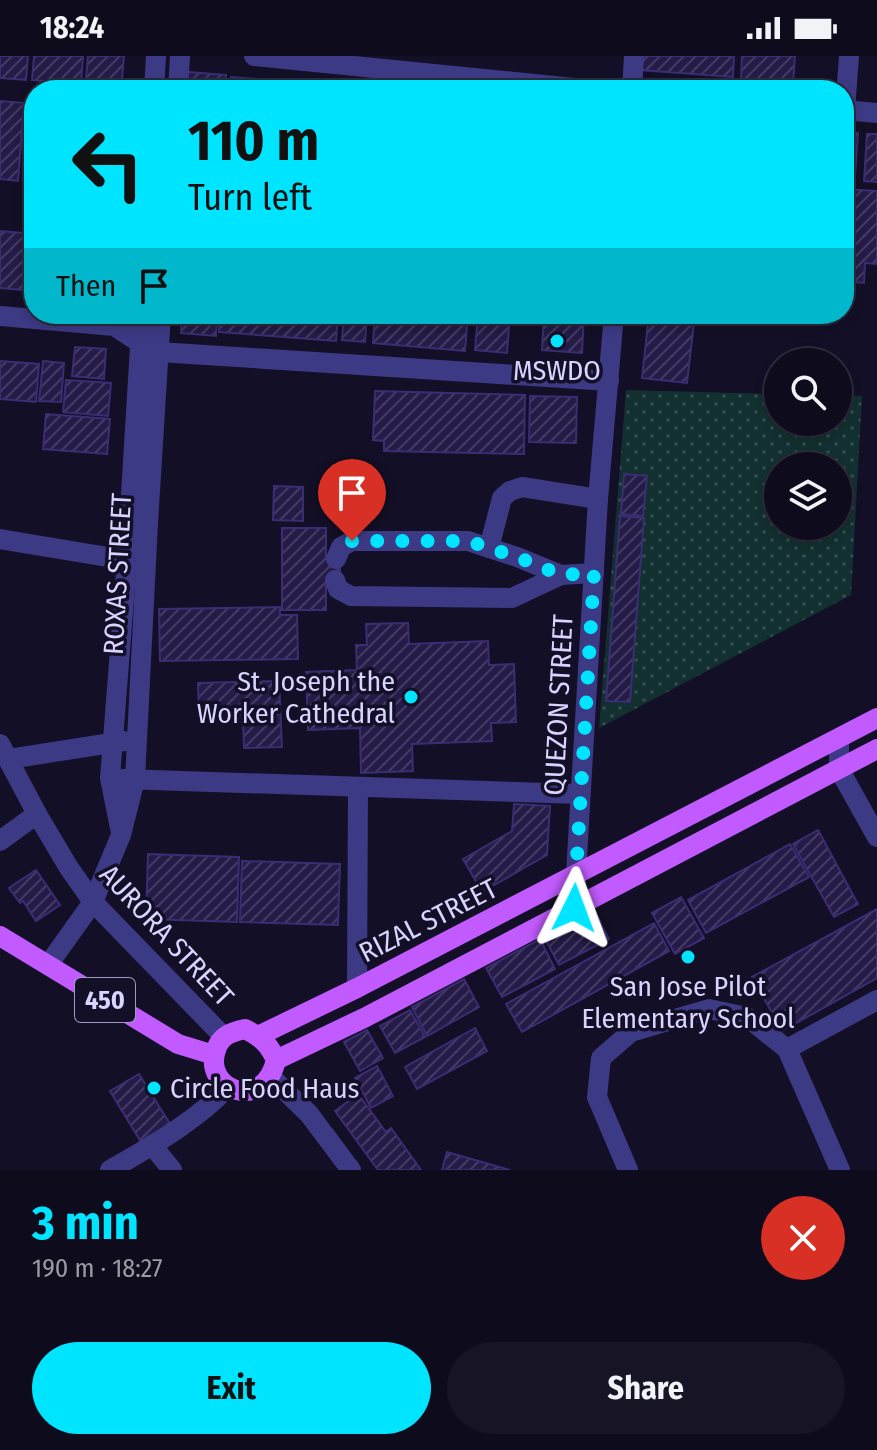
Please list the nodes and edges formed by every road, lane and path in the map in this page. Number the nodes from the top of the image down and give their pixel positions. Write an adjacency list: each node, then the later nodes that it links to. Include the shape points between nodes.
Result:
1 (156, 56): 6 (street)
2 (180, 56): 7 (street)
3 (254, 56): 8 (street)
4 (634, 56): 9 (street)
5 (849, 56): 10 (street)
6 (155, 80)
7 (179, 80)
8 (494, 80)
9 (633, 80)
10 (847, 80)
11 (854, 111): 12 (street)
12 (877, 113)
13 (0, 316): 14 (street)
14 (24, 318)
15 (91, 324): 19 (street, via 114,326)
16 (144, 324): 19 (street, ROXAS STREET)
17 (158, 324): 19 (street, ROXAS STREET)
18 (613, 324): 20 (street, QUEZON STREET)
19 (150, 348): 20 (street); 25 (street, ROXAS STREET)
20 (609, 381): 21 (street, QUEZON STREET)
21 (598, 499): 23 (street, via 522,487 510,491 502,498); 26 (street, QUEZON STREET)
22 (0, 539): 25 (street)
23 (489, 548): 24 (street, via 468,541 352,541 341,547); 27 (street)
24 (336, 559)
25 (136, 562): 30 (street, ROXAS STREET); 32 (street, ROXAS STREET)
26 (594, 573): 27 (street); 39 (street, QUEZON STREET)
27 (561, 575): 28 (street, via 512,598 351,596 338,589)
28 (335, 580)
29 (877, 718): 31 (main road, RIZAL STREET)
30 (136, 739): 32 (street); 37 (street, ROXAS STREET)
31 (839, 739): 35 (street); 44 (main road, RIZAL STREET)
32 (112, 743): 34 (street); 36 (street, ROXAS STREET)
33 (877, 749): 35 (main road, RIZAL STREET)
34 (5, 752): 40 (street, AURORA STREET)
35 (839, 769): 42 (street); 46 (main road, RIZAL STREET)
36 (110, 778): 37 (street); 41 (street, ROXAS STREET)
37 (135, 779): 38 (street); 41 (street, ROXAS STREET)
38 (358, 788): 39 (street); 49 (street)
39 (580, 794): 44 (street, QUEZON STREET)
40 (37, 814): 43 (street); 45 (street, AURORA STREET)
41 (121, 835): 45 (street, ROXAS STREET)
42 (877, 837)
43 (0, 841)
44 (575, 875): 46 (street, QUEZON STREET); 49 (main road, RIZAL STREET)
45 (93, 902): 48 (street, ROXAS STREET); 52 (street, AURORA STREET)
46 (574, 908): 55 (main road, RIZAL STREET)
47 (0, 936): 48 (main road, 450)
48 (48, 965): 54 (main road, 450, via 178,1044)
49 (357, 988): 51 (main road, RIZAL STREET)
50 (877, 1000): 53 (street)
51 (258, 1036): 52 (main road, via 245,1029); 55 (main road, via 270,1046)
52 (224, 1037): 54 (main road)
53 (787, 1049): 61 (street, via 747,1017 709,1009 631,1032 601,1058 597,1097); 62 (street)
54 (214, 1055): 56 (main road, via 216,1073)
55 (274, 1069): 56 (main road, via 256,1089); 60 (street)
56 (228, 1087): 57 (street)
57 (152, 1145): 58 (street); 59 (street)
58 (110, 1170)
59 (172, 1170)
60 (351, 1170)
61 (628, 1170)
62 (840, 1170)

